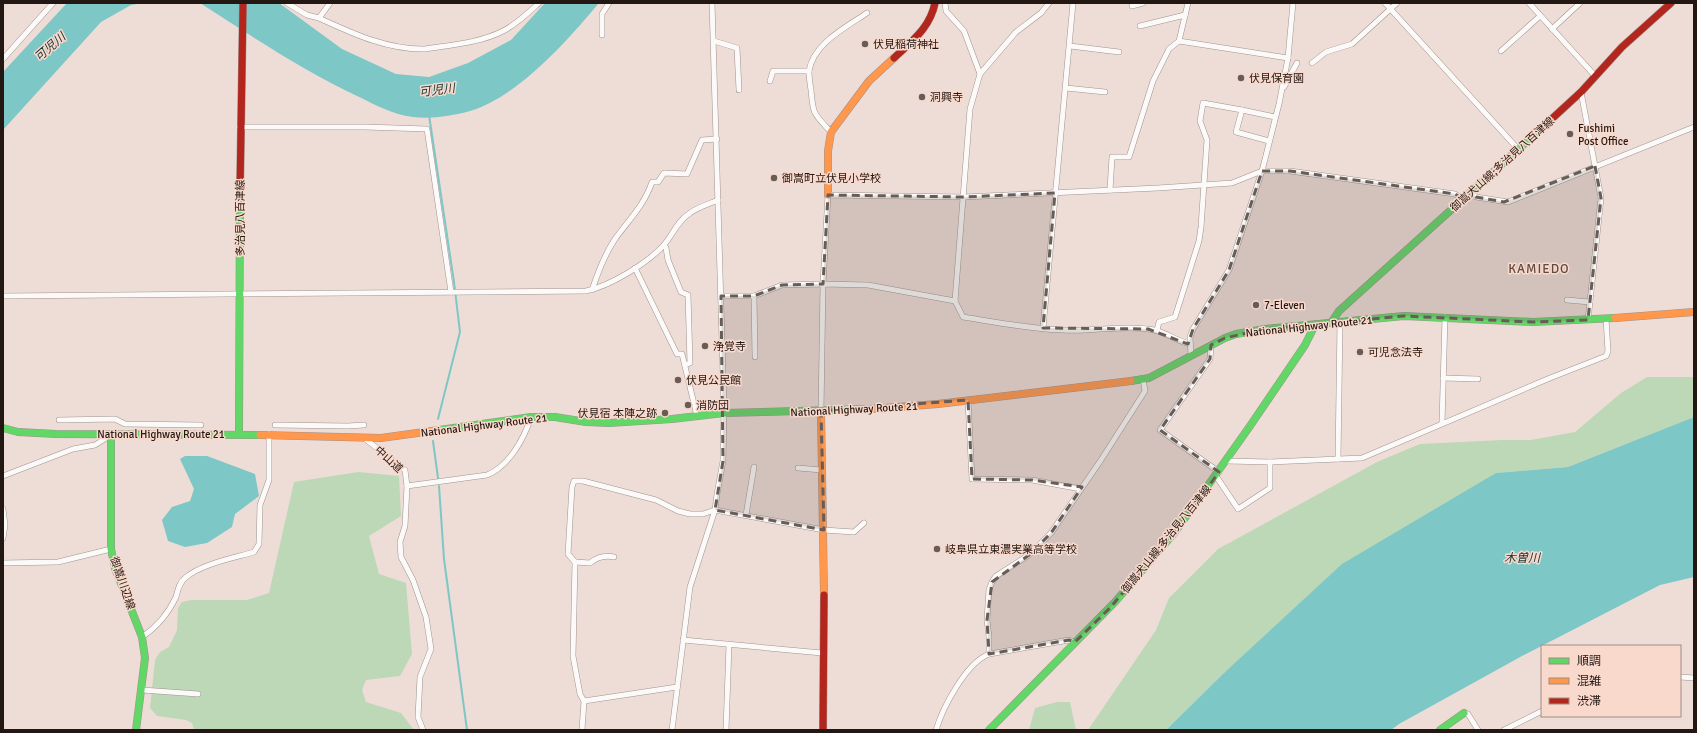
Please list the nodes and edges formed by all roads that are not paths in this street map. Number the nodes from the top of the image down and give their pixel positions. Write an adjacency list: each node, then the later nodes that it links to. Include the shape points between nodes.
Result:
1 (53, 3): 35 (street)
2 (243, 3): 49 (main road, 多治見八百津線)
3 (287, 3): 25 (street, via 307,15)
4 (330, 3): 25 (street)
5 (539, 3): 25 (street, via 502,32 425,49 368,40)
6 (609, 3): 28 (street, via 602,14)
7 (712, 3): 29 (street)
8 (934, 3): 51 (main road, via 933,13 924,30 869,81)
9 (945, 3): 39 (street, via 946,11 964,31)
10 (1049, 3): 39 (street, via 1041,13 1016,32)
11 (1073, 3): 31 (street)
12 (1143, 3): 20 (street)
13 (1188, 3): 23 (street)
14 (1293, 3): 34 (street)
15 (1385, 3): 21 (street)
16 (1397, 3): 21 (street)
17 (1529, 3): 24 (street)
18 (1580, 3): 27 (street)
19 (1671, 3): 40 (main road, 御嵩犬山線;多治見八百津線, via 1622,47)
20 (1132, 6)
21 (1391, 9): 37 (street, via 1352,44 1326,52); 54 (street)
22 (867, 13): 38 (street, via 820,48)
23 (1185, 15): 26 (street); 30 (street)
24 (1540, 16): 27 (street); 32 (street)
25 (319, 18)
26 (1140, 26)
27 (1552, 29): 40 (street)
28 (602, 36)
29 (714, 41): 43 (street, via 737,48); 52 (street)
30 (1179, 41): 34 (street); 58 (street, via 1169,49 1153,81 1129,157 1112,157)
31 (1070, 46): 33 (street); 42 (street)
32 (1501, 51)
33 (1119, 52)
34 (1288, 58): 44 (street)
35 (3, 59)
36 (1297, 63): 44 (street)
37 (1312, 63)
38 (809, 71): 41 (street, via 773,71); 51 (street, via 813,112)
39 (980, 74): 62 (street, via 970,108)
40 (1596, 77): 46 (main road, 御嵩犬山線;多治見八百津線)
41 (770, 81)
42 (1066, 88): 45 (street); 60 (street)
43 (739, 90)
44 (1281, 91): 48 (street)
45 (1105, 92)
46 (1581, 92): 54 (main road, 御嵩犬山線;多治見八百津線); 55 (street)
47 (1242, 110): 48 (street); 53 (street, via 1236,132); 57 (street, via 1203,103 1200,121 1207,140)
48 (1275, 117): 53 (street)
49 (240, 127): 69 (street, via 365,127 427,130); 70 (main road, 多治見八百津線)
50 (1694, 127): 55 (street)
51 (831, 132): 61 (main road, via 828,151)
52 (717, 140): 64 (street); 68 (street, via 702,140 687,174 664,173 658,182 652,182 648,194 614,241 598,270)
53 (1269, 140): 56 (street)
54 (1518, 149): 59 (main road, 御嵩犬山線;多治見八百津線)
55 (1595, 166): 59 (street, via 1508,202 1476,197); 76 (street, via 1602,198)
56 (1262, 171): 57 (street, via 1232,183); 63 (street, via 1290,171 1455,194); 86 (street, via 1229,270 1193,329)
57 (1204, 186): 58 (street); 85 (street, via 1199,241 1185,291 1176,317 1159,322)
58 (1110, 190): 60 (street)
59 (1470, 192): 63 (main road, 御嵩犬山線;多治見八百津線)
60 (1056, 193): 62 (street); 84 (street)
61 (828, 195): 62 (street); 67 (street)
62 (964, 197): 75 (street)
63 (1463, 198): 82 (main road, 御嵩犬山線;多治見八百津線, via 1338,311)
64 (718, 200): 65 (street, via 690,213 676,227); 72 (street)
65 (664, 245): 66 (street); 90 (street, via 681,292 688,295 690,363)
66 (635, 268): 68 (street, via 601,288); 90 (street, via 677,354 682,354)
67 (823, 284): 73 (street, via 782,285); 75 (street, via 868,285); 95 (street)
68 (592, 290): 69 (street)
69 (451, 292): 70 (street)
70 (240, 294): 71 (street); 106 (main road, 多治見八百津線)
71 (3, 296)
72 (721, 296): 73 (street); 96 (street)
73 (754, 296): 89 (street)
74 (1567, 300): 76 (street)
75 (954, 301): 84 (street, via 963,317)
76 (1590, 302): 80 (street)
77 (1694, 312): 79 (main road, National Highway Route 21)
78 (1445, 316): 80 (main road, National Highway Route 21, via 1533,322); 81 (main road, National Highway Route 21, via 1404,316); 91 (street)
79 (1606, 319): 80 (main road, National Highway Route 21); 100 (street, via 1606,356)
80 (1588, 320)
81 (1340, 322): 82 (main road, National Highway Route 21); 109 (street)
82 (1331, 323): 83 (main road, National Highway Route 21)
83 (1315, 325): 87 (main road, National Highway Route 21, via 1243,333); 110 (main road, 御嵩犬山線;多治見八百津線, via 1305,345)
84 (1043, 328): 85 (street, via 1063,331 1109,328)
85 (1157, 330): 86 (street, via 1178,342)
86 (1190, 344): 88 (street)
87 (1210, 345): 88 (main road, National Highway Route 21); 115 (street, via 1210,359 1160,430)
88 (1191, 356): 93 (main road, National Highway Route 21, via 1165,371)
89 (755, 357)
90 (685, 366): 97 (street)
91 (1443, 378): 92 (street); 100 (street)
92 (1478, 378)
93 (1143, 379): 94 (main road, National Highway Route 21); 118 (street, via 1145,391)
94 (968, 400): 95 (main road, National Highway Route 21); 118 (street, via 972,479 1032,480)
95 (821, 411): 96 (main road, National Highway Route 21); 114 (main road)
96 (724, 413): 97 (main road, National Highway Route 21); 120 (street, via 723,461)
97 (697, 416): 98 (main road, National Highway Route 21, via 609,423)
98 (531, 417): 108 (main road, National Highway Route 21, via 400,436); 117 (street, via 520,442 493,473)
99 (59, 420): 101 (street, via 115,419 124,424)
100 (1442, 423): 109 (street, via 1362,458)
101 (201, 425)
102 (275, 425): 103 (street)
103 (364, 425)
104 (3, 428): 105 (main road, National Highway Route 21, via 18,432)
105 (111, 434): 106 (main road, National Highway Route 21); 116 (street, via 95,445 66,452); 125 (main road, 御嵩川辺線)
106 (240, 434): 107 (main road, National Highway Route 21)
107 (269, 434): 108 (main road, National Highway Route 21); 129 (street, via 269,480 260,505 259,544 254,552 209,566 184,578 165,617)
108 (363, 438): 117 (street, 中山道, via 405,470)
109 (1338, 459): 111 (street)
110 (1227, 461): 111 (street); 115 (main road, 御嵩犬山線;多治見八百津線)
111 (1270, 462): 115 (street, via 1270,488 1238,509)
112 (754, 467): 121 (street)
113 (798, 468): 114 (street)
114 (822, 470): 123 (main road)
115 (1218, 474): 131 (main road, 御嵩犬山線;多治見八百津線, via 1155,557 1110,608)
116 (3, 476)
117 (407, 486): 144 (street, 中山道, via 405,526 400,542 401,557 413,580 426,617 431,649 420,677 418,717)
118 (1081, 489): 134 (street, via 1041,544 1029,556 996,576 992,582 987,620)
119 (3, 510): 124 (street)
120 (715, 510): 121 (street); 127 (street, via 703,514 690,514 656,500 583,481 574,481 568,554); 130 (street, via 690,587)
121 (746, 515): 123 (street)
122 (864, 523): 123 (street, via 854,532)
123 (824, 530): 133 (main road)
124 (3, 538)
125 (112, 549): 128 (street, via 58,562); 129 (main road, 御嵩川辺線, via 115,568)
126 (614, 557): 127 (street, via 606,556 590,562)
127 (575, 562): 140 (street, via 573,656 580,694)
128 (3, 563)
129 (142, 637): 138 (main road, 御嵩川辺線, via 145,658)
130 (683, 640): 132 (street); 137 (street)
131 (1075, 642): 134 (street, via 1069,640); 150 (main road, 御嵩犬山線;多治見八百津線)
132 (729, 645): 133 (street); 147 (street)
133 (822, 653): 148 (main road)
134 (989, 654): 149 (street, via 974,663 969,670 949,700)
135 (1681, 677): 136 (street)
136 (1694, 678)
137 (677, 687): 140 (street); 146 (street)
138 (142, 690): 139 (street); 143 (main road, 御嵩川辺線)
139 (198, 694)
140 (584, 701): 145 (street)
141 (1541, 712): 153 (street)
142 (1464, 713): 151 (main road); 152 (street, via 1468,714)
143 (136, 730)
144 (423, 730)
145 (582, 730)
146 (672, 730)
147 (726, 730)
148 (823, 730)
149 (936, 730)
150 (989, 730)
151 (1440, 730)
152 (1478, 730)
153 (1504, 730)

